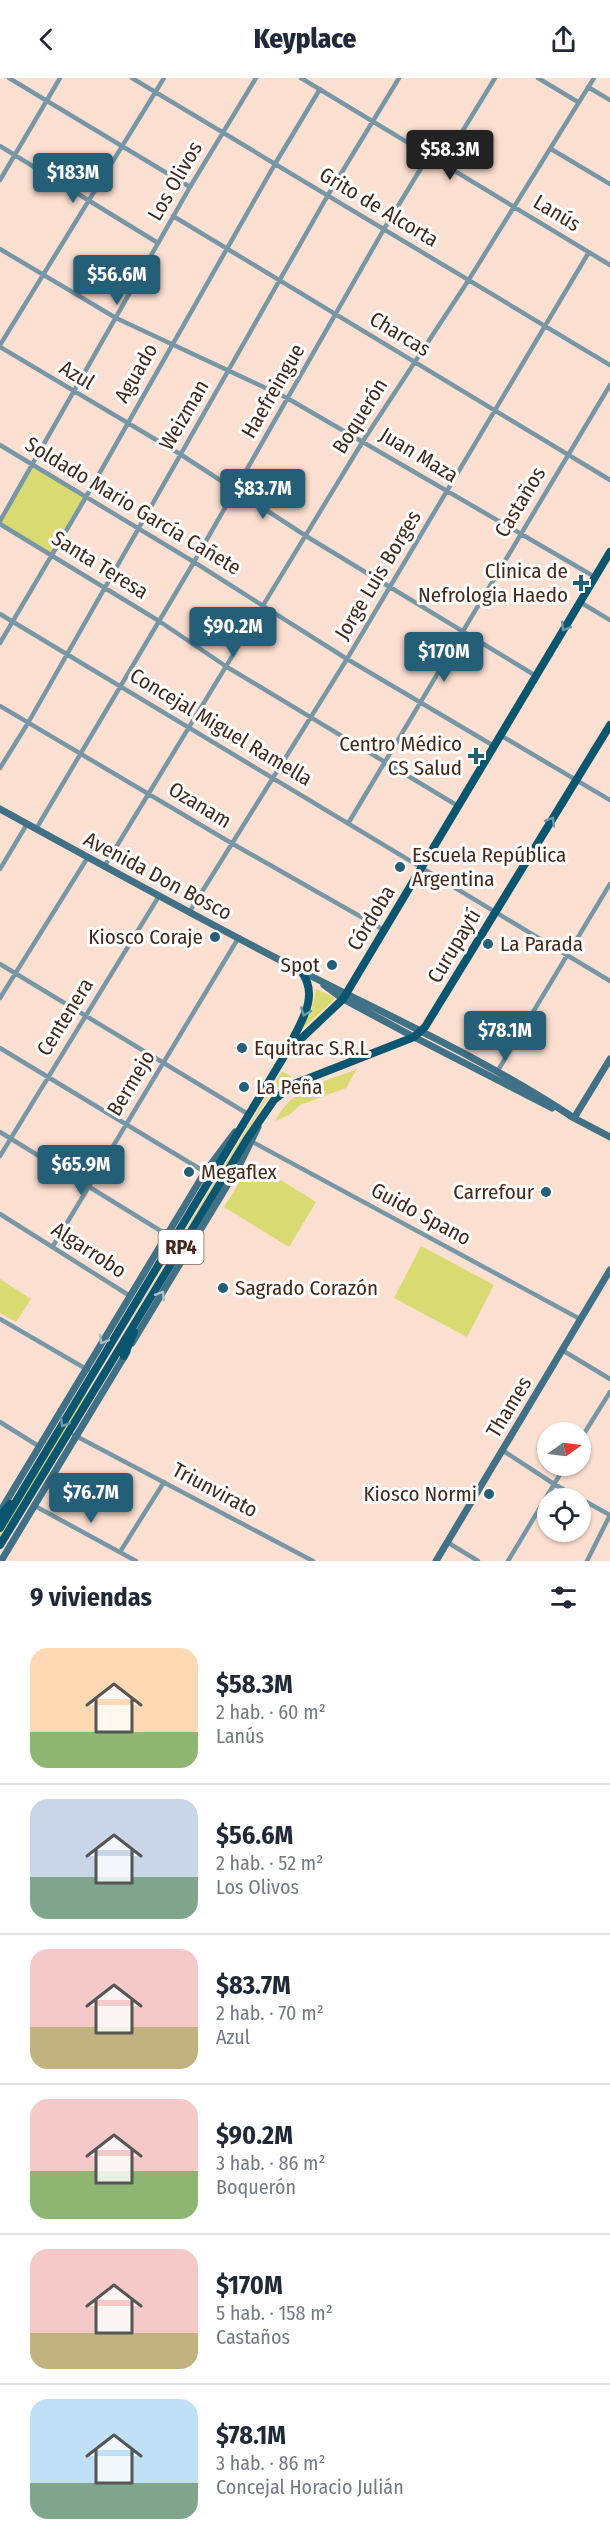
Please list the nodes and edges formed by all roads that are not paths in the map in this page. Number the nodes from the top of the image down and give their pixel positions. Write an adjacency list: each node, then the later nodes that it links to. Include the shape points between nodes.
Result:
1 (9, 78): 14 (street)
2 (60, 78): 14 (street)
3 (132, 78): 13 (street, Grito de Alcorta)
4 (164, 78): 13 (street)
5 (256, 78): 18 (street, Los Olivos)
6 (301, 78): 12 (street, Lanús)
7 (399, 78): 17 (street, Weizman)
8 (495, 78): 24 (street)
9 (538, 78): 16 (street)
10 (594, 78): 11 (street, Boquerón)
11 (588, 87): 15 (street); 16 (street, Boquerón)
12 (320, 89): 17 (street, Lanús); 25 (street, Aguado)
13 (155, 92): 18 (street, Grito de Alcorta); 20 (street)
14 (48, 100): 20 (street); 22 (street)
15 (610, 100)
16 (578, 102): 21 (street, Boquerón)
17 (373, 121): 23 (street, Lanús); 29 (street, Weizman)
18 (222, 133): 25 (street, Grito de Alcorta); 28 (street, Los Olivos)
19 (0, 146): 22 (street)
20 (122, 146): 28 (street); 30 (street)
21 (551, 149): 27 (street); 31 (street, Boquerón)
22 (14, 155): 26 (street); 30 (street)
23 (429, 155): 24 (street, Lanús); 33 (street, Haefreingue)
24 (443, 163): 31 (street, Lanús)
25 (275, 164): 29 (street, Grito de Alcorta); 36 (street, Aguado)
26 (0, 180)
27 (610, 184)
28 (190, 187): 32 (street, Los Olivos)
29 (328, 195): 33 (street, Grito de Alcorta); 40 (street, Weizman)
30 (88, 201): 34 (street); 39 (street)
31 (514, 206): 37 (street, Lanús); 41 (street, Boquerón)
32 (174, 216): 34 (street, Los Olivos); 36 (street, Charcas)
33 (384, 230): 41 (street, Grito de Alcorta); 42 (street, Haefreingue)
34 (158, 243): 43 (street, Los Olivos)
35 (0, 249): 39 (street, Juan Maza)
36 (227, 249): 40 (street, Charcas); 45 (street, Aguado)
37 (589, 252): 38 (street, Lanús); 44 (street, Jorge Luis Borges)
38 (610, 265)
39 (43, 275): 43 (street, Juan Maza); 46 (street)
40 (280, 280): 42 (street, Charcas); 49 (street, Weizman)
41 (468, 281): 44 (street, Grito de Alcorta); 47 (street, Boquerón)
42 (335, 314): 47 (street, Charcas); 52 (street, Haefreingue)
43 (116, 318): 45 (street, Juan Maza); 51 (street, Los Olivos)
44 (544, 327): 48 (street, Grito de Alcorta); 53 (street, Jorge Luis Borges)
45 (172, 344): 49 (street, Juan Maza); 54 (street, Aguado)
46 (0, 346): 51 (street, Azul)
47 (414, 362): 53 (street, Charcas); 55 (street, Boquerón)
48 (610, 365)
49 (229, 371): 52 (street, Juan Maza); 57 (street, Weizman)
50 (610, 385): 58 (street, Castaños)
51 (73, 391): 54 (street, Azul); 59 (street, Los Olivos)
52 (287, 398): 55 (street, Juan Maza); 61 (street, Haefreingue)
53 (494, 410): 58 (street, Charcas); 62 (street, Jorge Luis Borges)
54 (126, 423): 57 (street, Azul); 63 (street, Aguado)
55 (363, 441): 62 (street, Juan Maza); 67 (street, Boquerón)
56 (0, 445): 59 (street, Soldado Mario García Cañete)
57 (180, 454): 61 (street, Azul); 65 (street, Weizman)
58 (567, 455): 60 (street, Charcas); 66 (street, Castaños)
59 (31, 463): 63 (street, Soldado Mario García Cañete); 64 (street, Los Olivos)
60 (610, 480)
61 (236, 488): 67 (street, Azul); 70 (street, Haefreingue)
62 (447, 490): 66 (street, Juan Maza); 73 (street, Jorge Luis Borges)
63 (86, 497): 65 (street, Soldado Mario García Cañete); 69 (street, Aguado)
64 (0, 523): 69 (street, Santa Teresa)
65 (139, 528): 70 (street, Soldado Mario García Cañete); 72 (street, Weizman)
66 (520, 533): 71 (street, Juan Maza); 80 (street, Castaños)
67 (306, 536): 73 (street, Azul); 75 (street, Boquerón)
68 (610, 552): 71 (main road, Córdoba / RP4)
69 (52, 555): 72 (street, Santa Teresa); 78 (street, Aguado)
70 (194, 562): 75 (street, Soldado Mario García Cañete); 79 (street, Haefreingue)
71 (595, 577): 74 (main road, Córdoba / RP4)
72 (105, 587): 79 (street, Santa Teresa); 82 (street, Weizman)
73 (390, 588): 80 (street, Azul); 83 (street, Jorge Luis Borges)
74 (580, 602): 77 (street); 85 (main road, Córdoba / RP4, one-way to 85)
75 (264, 607): 83 (street, Soldado Mario García Cañete); 84 (street, Boquerón)
76 (0, 614): 78 (street, Concejal Miguel Ramella)
77 (610, 620)
78 (12, 621): 81 (street, Aguado); 82 (street, Concejal Miguel Ramella)
79 (159, 621): 84 (street, Santa Teresa); 86 (street, Haefreingue)
80 (463, 631): 85 (street, Azul); 87 (street, Castaños)
81 (0, 643)
82 (66, 655): 86 (street, Concejal Miguel Ramella); 90 (street, Weizman)
83 (347, 659): 87 (street, Soldado Mario García Cañete); 89 (street, Jorge Luis Borges)
84 (227, 667): 89 (street, Santa Teresa); 92 (street, Boquerón)
85 (536, 676): 93 (main road, Córdoba / RP4)
86 (120, 686): 92 (street, Concejal Miguel Ramella); 95 (street, Haefreingue)
87 (420, 702): 94 (street, Soldado Mario García Cañete); 96 (street, Castaños)
88 (0, 706): 90 (street, Ozanam)
89 (311, 717): 96 (street, Santa Teresa); 98 (street, Jorge Luis Borges)
90 (28, 723): 95 (street, Ozanam); 97 (street, Weizman)
91 (610, 725): 99 (main road, Curupaytí / RP4)
92 (190, 727): 98 (street, Concejal Miguel Ramella); 100 (street, Boquerón)
93 (500, 735): 94 (main road, Córdoba / RP4); 99 (street)
94 (494, 746): 102 (main road, Córdoba / RP4)
95 (80, 753): 100 (street, Ozanam); 106 (street, Haefreingue)
96 (384, 761): 102 (street, Santa Teresa); 104 (street, Castaños)
97 (0, 768)
98 (274, 778): 104 (street, Concejal Miguel Ramella); 107 (street, Jorge Luis Borges)
99 (576, 780): 101 (street); 115 (main road, Curupaytí / RP4, one-way to 99)
100 (149, 794): 107 (street, Ozanam); 109 (street, Boquerón)
101 (610, 800)
102 (458, 806): 110 (main road, Córdoba / RP4)
103 (0, 809): 105 (street, Avenida Don Bosco)
104 (349, 822): 110 (street, Concejal Miguel Ramella)
105 (27, 824): 106 (street, Avenida Don Bosco); 111 (street)
106 (36, 829): 108 (street, Avenida Don Bosco)
107 (233, 844): 114 (street, Jorge Luis Borges); 116 (street, Ozanam)
108 (88, 857): 109 (street, Avenida Don Bosco); 121 (street)
109 (104, 867): 113 (street, Avenida Don Bosco)
110 (423, 867): 115 (street, Concejal Miguel Ramella); 116 (main road, Córdoba / RP4)
111 (0, 869)
112 (610, 884): 118 (street)
113 (159, 896): 114 (street, Avenida Don Bosco); 125 (street, Centenera)
114 (190, 911): 117 (street, Avenida Don Bosco)
115 (496, 912): 118 (street, Concejal Miguel Ramella); 126 (main road, Curupaytí / RP4)
116 (385, 930): 123 (main road, Córdoba / RP4)
117 (239, 937): 120 (street, Avenida Don Bosco); 131 (street, Bermejo)
118 (567, 954): 122 (street, Concejal Miguel Ramella); 132 (street)
119 (0, 964): 121 (street)
120 (302, 971): 123 (street, Avenida Don Bosco); 129 (main road, one-way to 129, via 310,985 310,999)
121 (15, 974): 124 (street); 125 (street)
122 (610, 981)
123 (345, 996): 126 (street, Avenida Don Bosco); 127 (street, Avenida Don Bosco); 129 (main road, RP4)
124 (0, 998)
125 (86, 1015): 131 (street); 133 (street, Centenera)
126 (421, 1032): 127 (main road, RP4); 132 (street, Avenida Don Bosco)
127 (414, 1037): 135 (street, Avenida Don Bosco); 140 (main road, RP4, via 294,1084 274,1100)
128 (0, 1048): 133 (street)
129 (286, 1053): 134 (main road, RP4)
130 (610, 1059): 135 (street)
131 (163, 1062): 134 (street); 136 (street, Bermejo)
132 (497, 1072): 135 (street, Avenida Don Bosco)
133 (48, 1077): 136 (street); 139 (street, Centenera)
134 (248, 1114): 142 (street); 145 (main road, RP4)
135 (574, 1118): 138 (street, Avenida Don Bosco)
136 (126, 1124): 142 (street); 143 (street, Bermejo)
137 (0, 1132): 139 (street)
138 (610, 1137)
139 (10, 1139): 141 (street, Centenera); 143 (street)
140 (249, 1140): 149 (main road, RP4); 151 (street, Guido Spano); 153 (street, one-way to 140)
141 (0, 1156)
142 (205, 1172): 145 (street)
143 (87, 1187): 145 (street); 146 (street, Bermejo)
144 (0, 1214): 146 (street, Algarrobo)
145 (171, 1237): 148 (main road, RP4)
146 (53, 1246): 148 (street, Algarrobo)
147 (610, 1270): 151 (street, Thames)
148 (133, 1299): 154 (main road, RP4, one-way to 154)
149 (142, 1310): 153 (main road); 155 (main road, RP4)
150 (0, 1318): 154 (street)
151 (580, 1319): 152 (street, Thames)
152 (562, 1350): 156 (street); 163 (street, Thames)
153 (124, 1356): 155 (street)
154 (90, 1371): 155 (street); 161 (main road, RP4, one-way to 161); 162 (street)
155 (105, 1379): 160 (main road, RP4)
156 (610, 1379)
157 (610, 1392): 159 (street)
158 (0, 1422): 162 (street)
159 (591, 1422)
160 (72, 1434): 161 (main road, RP4); 166 (street, Triunvirato); 168 (street)
161 (58, 1442): 162 (main road, RP4); 173 (main road, RP4)
162 (43, 1449): 164 (main road, RP4); 169 (street)
163 (502, 1450): 167 (street); 172 (street, Thames)
164 (33, 1475): 169 (main road); 171 (main road, RP4)
165 (559, 1476): 167 (street)
166 (164, 1482): 174 (street); 177 (street, Triunvirato)
167 (554, 1484): 170 (street); 180 (street)
168 (35, 1506): 174 (street); 175 (street)
169 (0, 1514)
170 (610, 1515): 181 (street)
171 (0, 1528)
172 (447, 1542): 178 (street, Thames); 179 (street)
173 (0, 1545)
174 (120, 1552): 176 (street)
175 (1, 1561)
176 (136, 1561)
177 (313, 1561)
178 (436, 1561)
179 (478, 1561)
180 (508, 1561)
181 (586, 1561)

